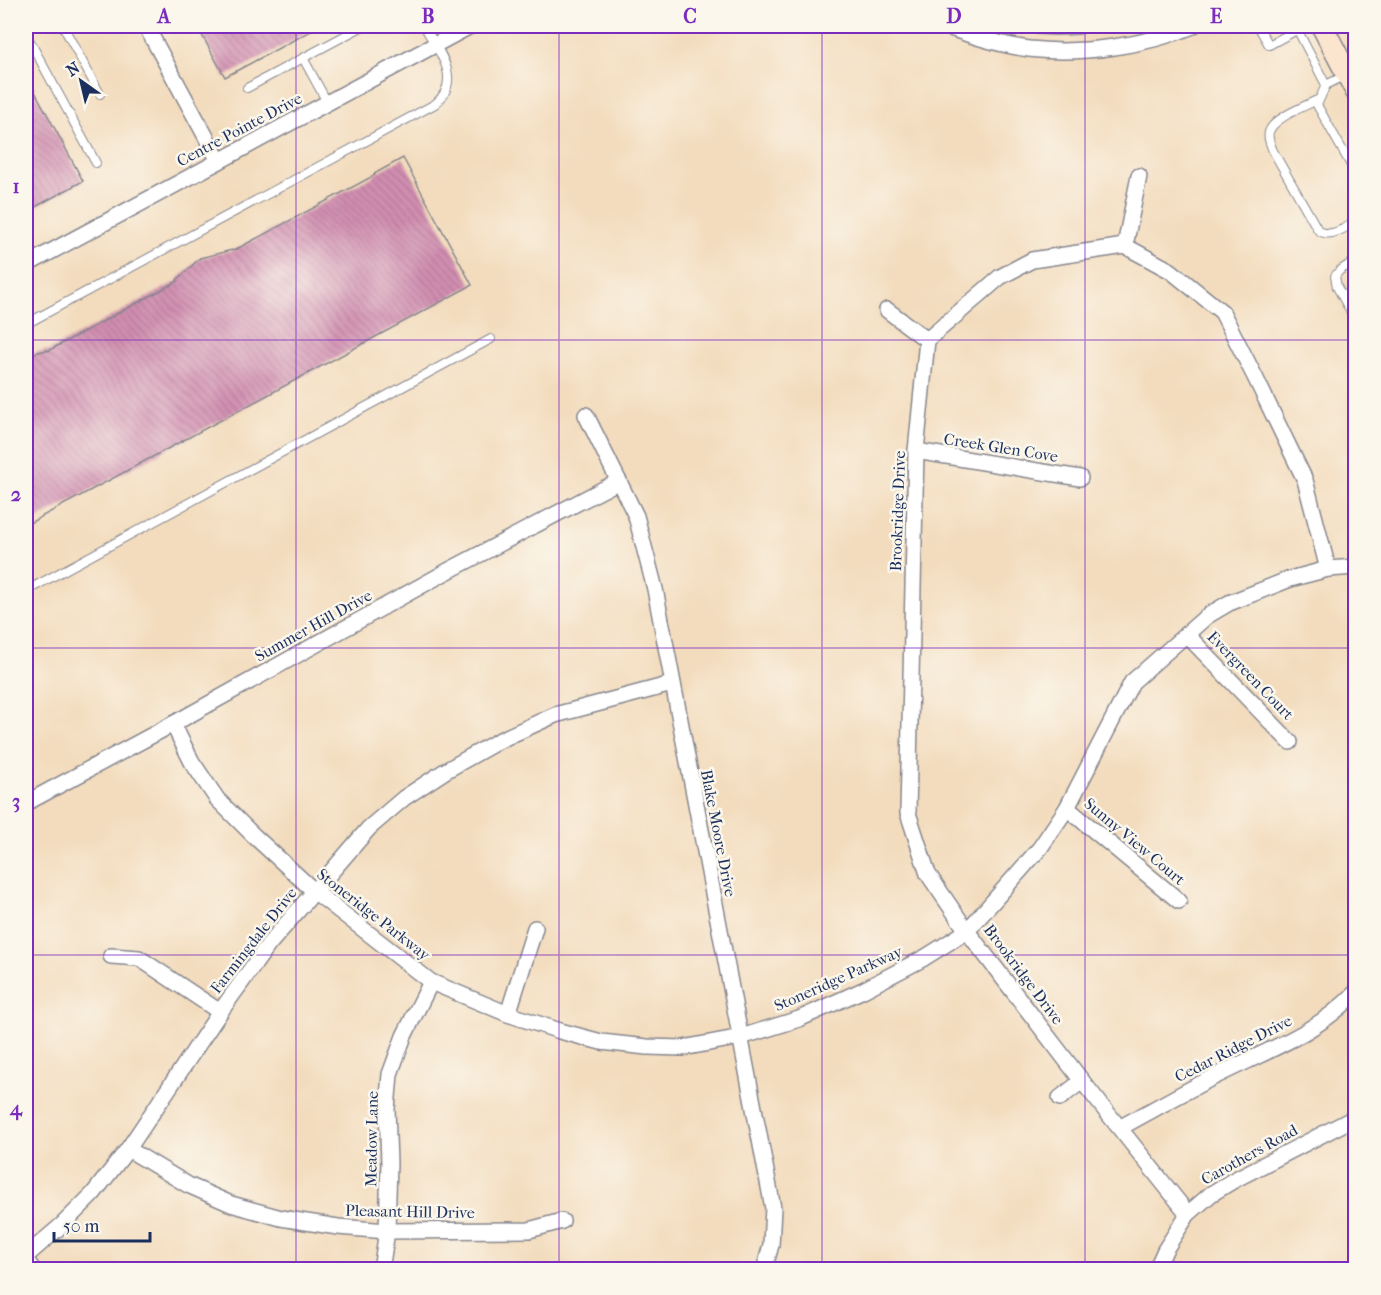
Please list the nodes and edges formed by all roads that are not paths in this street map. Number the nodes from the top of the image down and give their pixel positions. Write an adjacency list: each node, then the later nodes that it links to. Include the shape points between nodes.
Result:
1 (63, 26): 20 (lane)
2 (146, 26): 23 (street)
3 (363, 26): 16 (lane)
4 (424, 26): 15 (lane)
5 (470, 26): 15 (street, Centre Pointe Drive)
6 (945, 26): 13 (street)
7 (1038, 26): 8 (street)
8 (1079, 26)
9 (1193, 26): 13 (street, via 1142,41 1082,50 1011,46)
10 (1258, 26): 12 (lane, via 1269,45)
11 (1322, 26): 17 (main road)
12 (1300, 27): 18 (lane)
13 (987, 32)
14 (26, 34): 24 (lane)
15 (435, 45): 22 (street, Centre Pointe Drive); 33 (lane, via 446,65 448,79 445,93 435,104)
16 (303, 58): 19 (lane); 22 (lane)
17 (1351, 83): 18 (lane)
18 (1326, 85): 21 (lane)
19 (247, 88)
20 (100, 94)
21 (1319, 99): 25 (lane, via 1317,105); 27 (lane, via 1282,118 1269,132 1269,139 1318,230 1330,235)
22 (327, 102): 23 (street, Centre Pointe Drive)
23 (219, 161): 30 (street, Centre Pointe Drive)
24 (96, 163)
25 (1356, 174)
26 (1139, 176): 28 (street)
27 (1356, 222)
28 (1125, 246): 35 (street, via 1032,261 1000,277); 41 (street, via 1171,271 1222,312 1305,480)
29 (1356, 260): 32 (lane, via 1335,276)
30 (26, 265)
31 (887, 310): 35 (street)
32 (1356, 321)
33 (26, 324)
34 (491, 339): 42 (lane)
35 (927, 340): 37 (street, Brookridge Drive)
36 (586, 415): 39 (street, Blake Moore Drive)
37 (916, 451): 38 (street, Creek Glen Cove); 52 (street, Brookridge Drive, via 908,813 928,874)
38 (1080, 478)
39 (619, 480): 44 (street, Blake Moore Drive, via 636,516 655,589); 45 (street, Summer Hill Drive)
40 (1356, 567): 41 (street, Stoneridge Parkway)
41 (1328, 569): 43 (street, Stoneridge Parkway, via 1229,603)
42 (26, 591)
43 (1186, 634): 46 (street, Evergreen Court); 48 (street, Stoneridge Parkway, via 1132,681)
44 (672, 684): 49 (street, Farmingdale Drive, via 555,715 445,771 369,828); 58 (street, Blake Moore Drive)
45 (173, 724): 47 (street, Summer Hill Drive); 49 (street, Stoneridge Parkway, via 217,799)
46 (1290, 742)
47 (26, 803)
48 (1067, 808): 50 (street, Sunny View Court); 52 (street, Stoneridge Parkway, via 1040,848)
49 (314, 891): 54 (street, Stoneridge Parkway); 56 (street, Farmingdale Drive, via 268,944)
50 (1179, 901)
51 (535, 928): 57 (street)
52 (968, 931): 58 (street, Stoneridge Parkway, via 863,990 799,1019); 59 (street, Brookridge Drive)
53 (111, 956): 56 (street, via 139,958)
54 (431, 982): 57 (street, Stoneridge Parkway); 66 (street, Meadow Lane, via 390,1074)
55 (1356, 992): 62 (street, Cedar Ridge Drive, via 1325,1020 1296,1037)
56 (220, 1012): 63 (street, Farmingdale Drive)
57 (508, 1014): 58 (street, Stoneridge Parkway, via 600,1042 647,1047 683,1048)
58 (741, 1037): 70 (street, Blake Moore Drive, via 773,1208 771,1245)
59 (1083, 1081): 60 (street); 62 (street, Brookridge Drive)
60 (1060, 1098)
61 (1356, 1118): 64 (street, Carothers Road, via 1234,1180)
62 (1120, 1128): 64 (street, Brookridge Drive)
63 (128, 1149): 66 (street, Pleasant Hill Drive, via 188,1185 231,1204 281,1218); 67 (street, Farmingdale Drive, via 93,1194)
64 (1188, 1214): 71 (street, Carothers Road)
65 (562, 1221): 66 (street, Pleasant Hill Drive, via 529,1230)
66 (387, 1231): 69 (street, Meadow Lane)
67 (26, 1258): 68 (street)
68 (33, 1269)
69 (381, 1269)
70 (764, 1269)
71 (1156, 1269)

